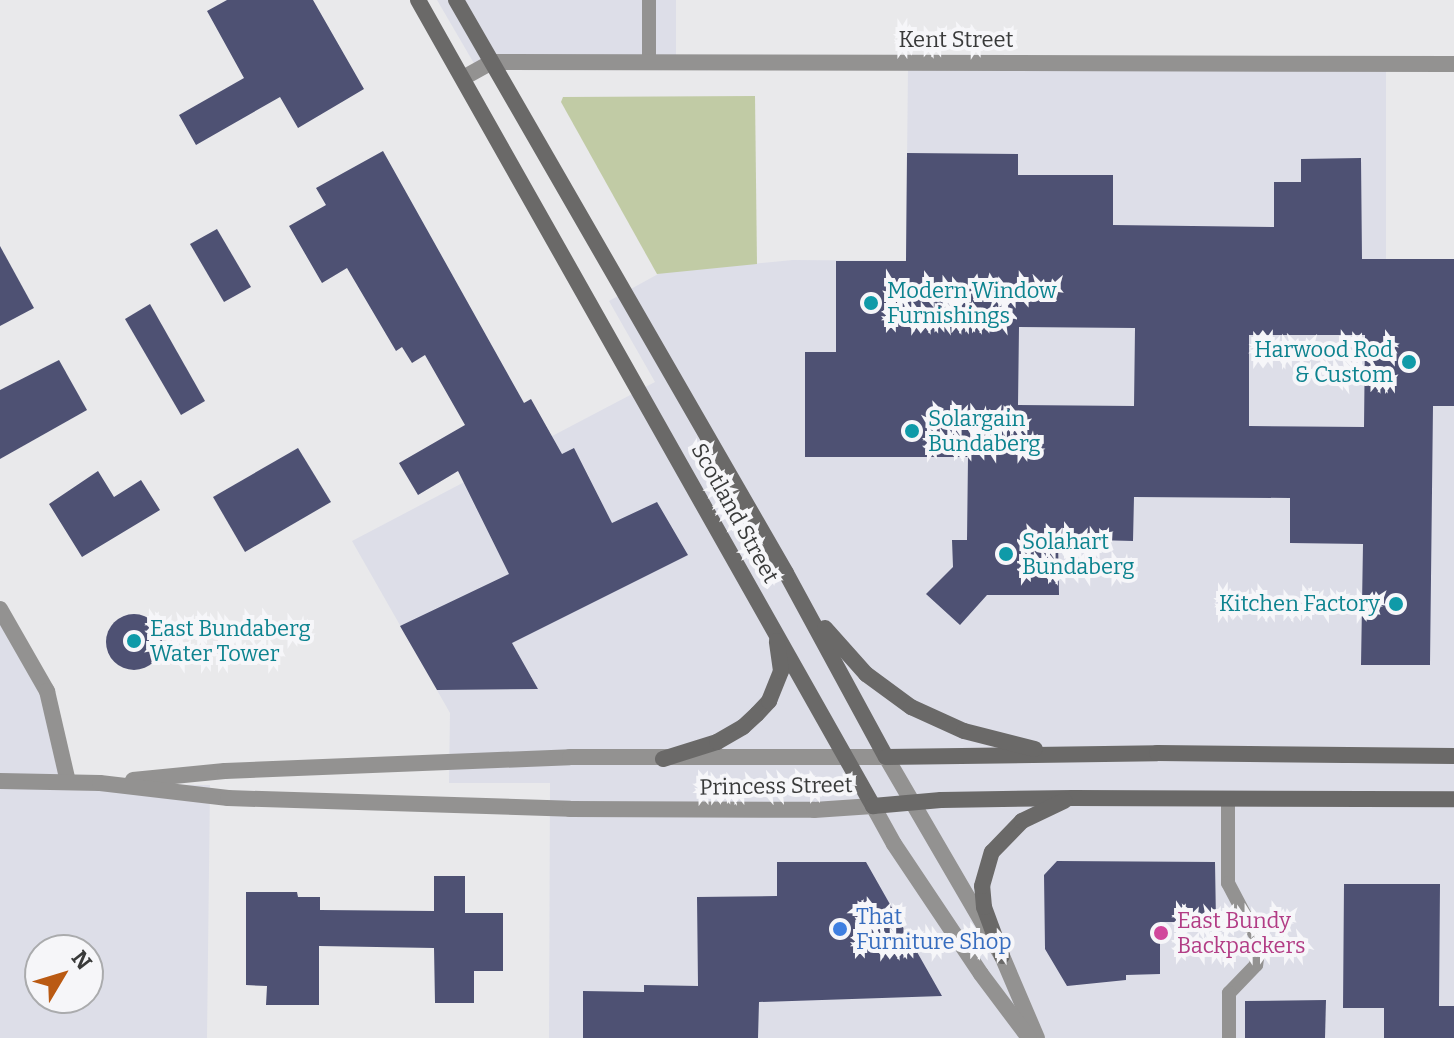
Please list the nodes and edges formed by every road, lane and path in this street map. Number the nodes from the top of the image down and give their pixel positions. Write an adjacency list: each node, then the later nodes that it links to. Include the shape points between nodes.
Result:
1 (418, 0): 7 (main road, Scotland Street)
2 (456, 0): 4 (main road, Scotland Street)
3 (649, 0): 5 (lane)
4 (492, 62): 5 (street, Kent Street); 7 (street, Kent Street); 8 (main road, Scotland Street)
5 (649, 62): 6 (street, Kent Street)
6 (1454, 64)
7 (463, 78): 10 (main road, Scotland Street)
8 (803, 603): 11 (main road, via 866,674 911,707 964,731); 13 (main road, Scotland Street)
9 (0, 609): 17 (street, via 47,691)
10 (772, 623): 14 (main road, via 781,671 769,701 732,735); 15 (main road, Scotland Street)
11 (1060, 755): 12 (main road, Princess Street); 13 (main road, Princess Street)
12 (1454, 756)
13 (886, 757): 15 (street, Princess Street); 22 (street, Scotland Street)
14 (663, 759): 15 (street, Princess Street); 18 (street, Princess Street, via 570,757 225,771)
15 (847, 759): 23 (main road, Scotland Street)
16 (0, 781): 17 (street, Princess Street)
17 (68, 782): 18 (street, Princess Street)
18 (100, 783): 23 (street, Princess Street, via 228,798 570,809)
19 (1073, 798): 20 (main road, Princess Street); 22 (main road, Princess Street); 24 (main road, via 1022,821 992,852 982,886 984,907)
20 (1228, 799): 21 (main road, Princess Street); 27 (lane, via 1228,883 1259,942 1256,965 1229,993)
21 (1454, 799)
22 (911, 802): 23 (main road, Princess Street); 24 (street, Scotland Street)
23 (873, 806): 25 (street, Scotland Street, via 981,974)
24 (1002, 956): 26 (street, Scotland Street)
25 (1029, 1038)
26 (1037, 1038)
27 (1229, 1038)

